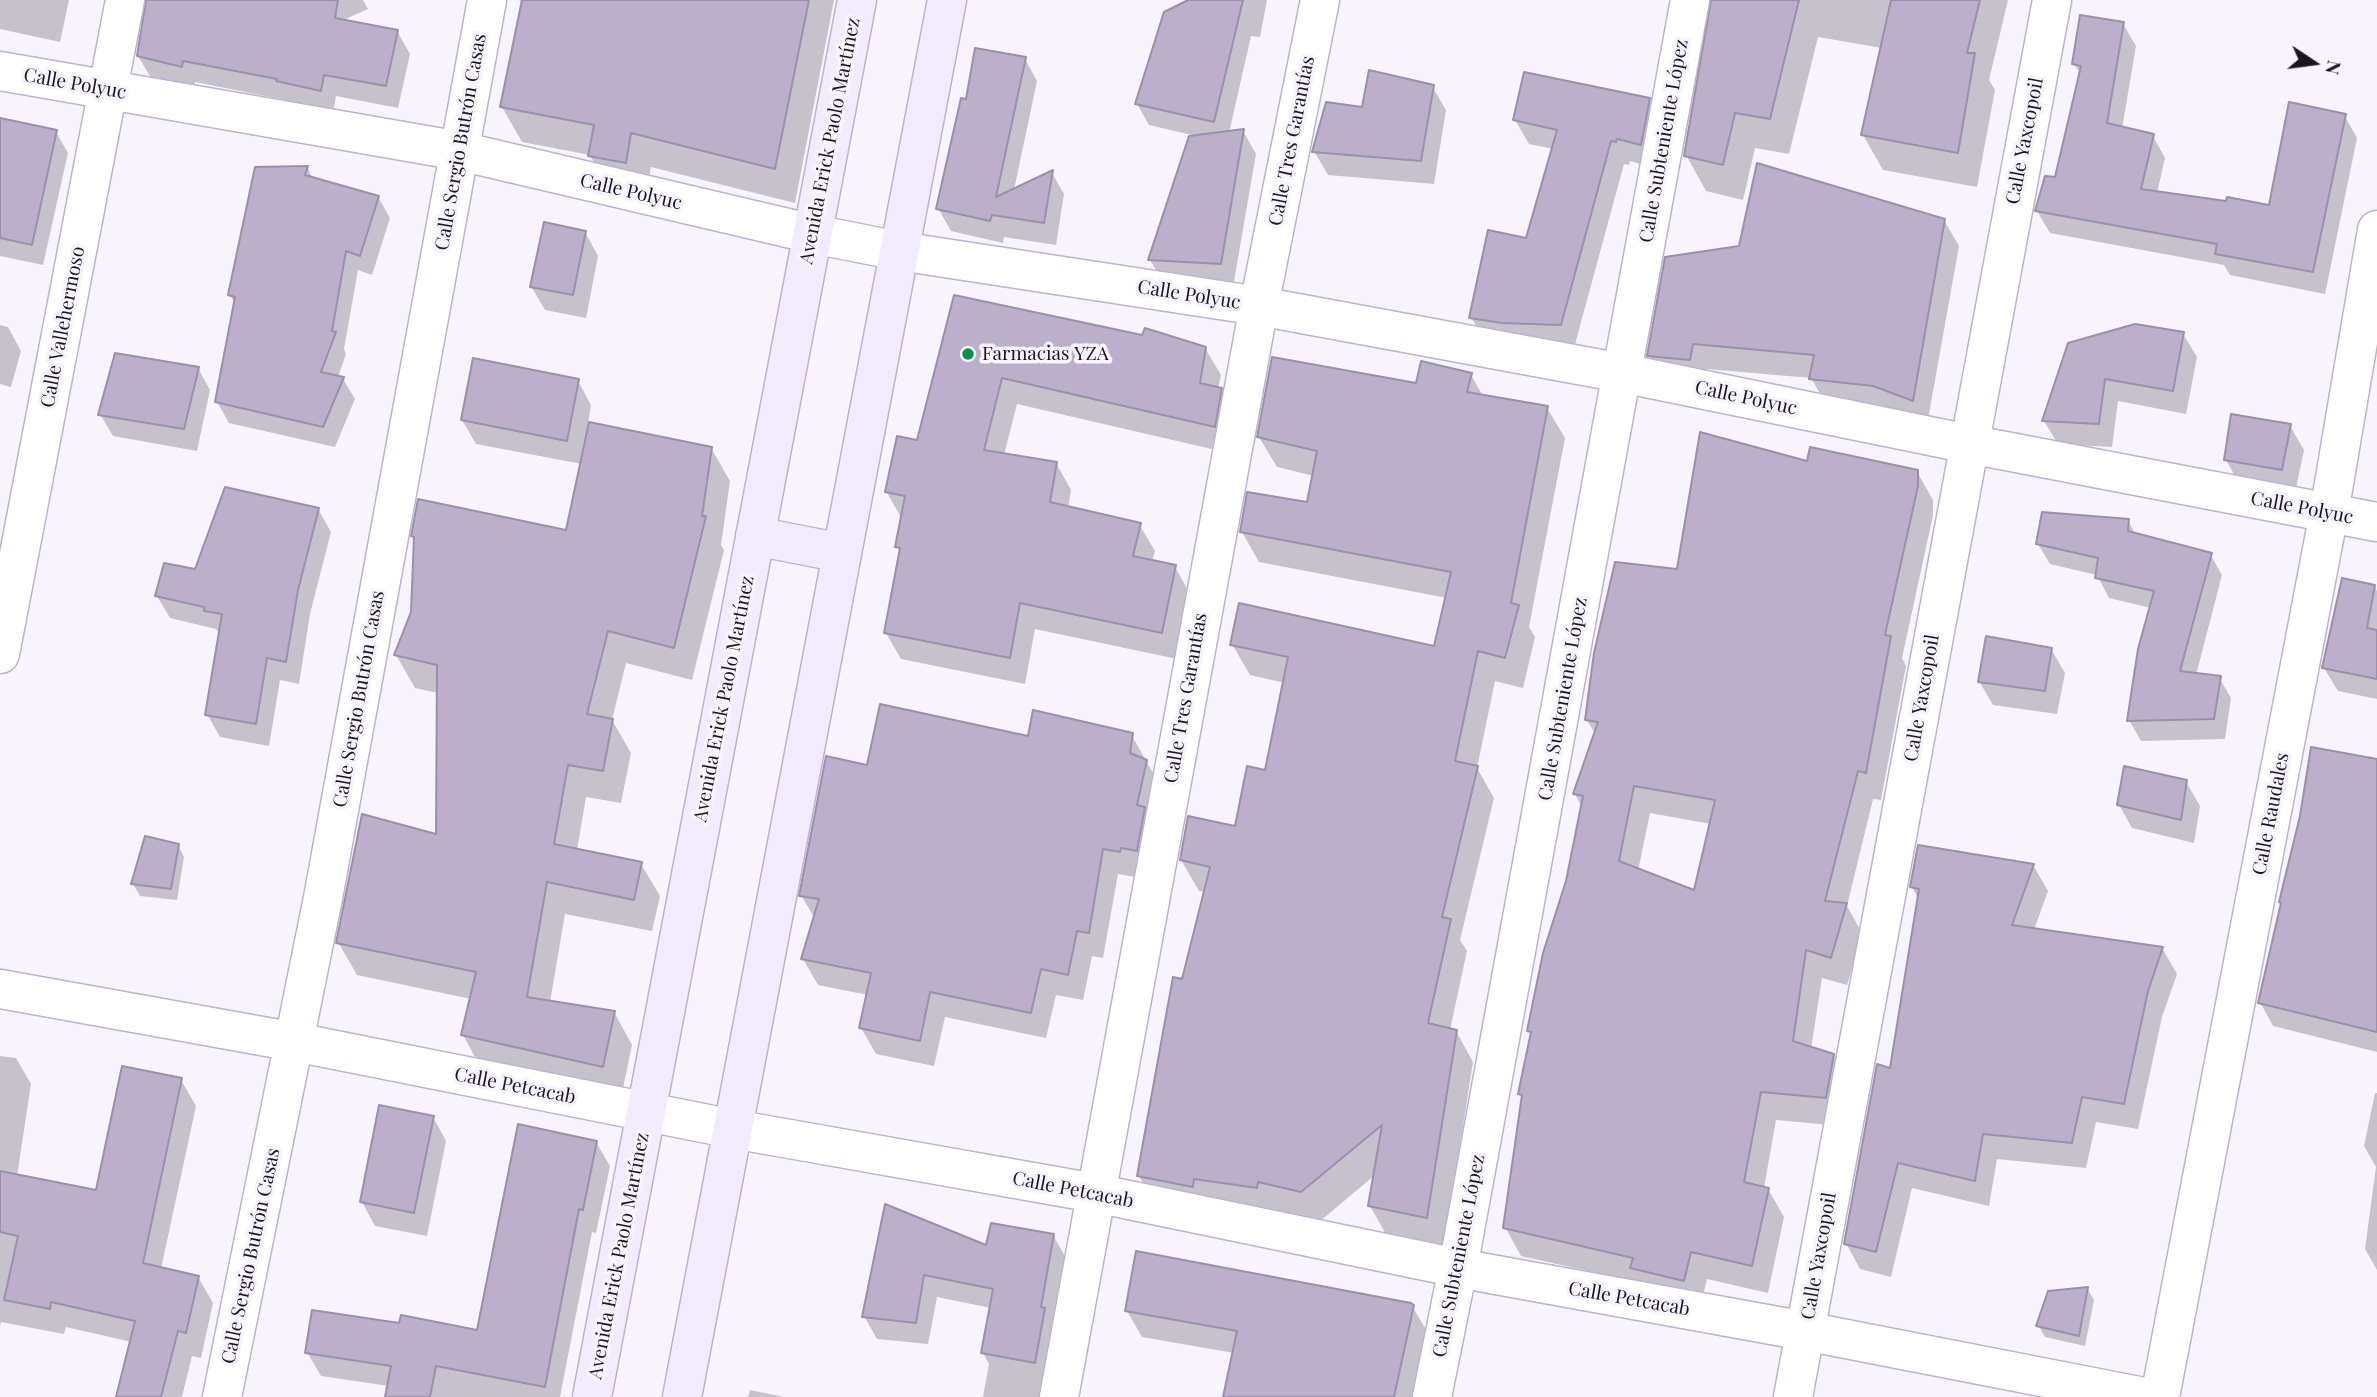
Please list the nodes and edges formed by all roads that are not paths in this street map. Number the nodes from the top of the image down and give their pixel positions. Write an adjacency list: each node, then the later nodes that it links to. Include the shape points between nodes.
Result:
1 (125, 0): 9 (street, Calle Vallehermoso)
2 (487, 0): 10 (street, Calle Sergio Butrón Casas)
3 (857, 0): 12 (main road, Avenida Erick Paolo Martínez)
4 (947, 0): 13 (main road)
5 (1320, 0): 14 (street, Calle Tres Garantías)
6 (1690, 0): 15 (street, Calle Subteniente López)
7 (2052, 0): 16 (street, Calle Yaxcopoil)
8 (0, 71): 9 (street, Calle Polyuc)
9 (109, 90): 10 (street, Calle Polyuc); 21 (street, Calle Vallehermoso)
10 (460, 151): 12 (street, Calle Polyuc); 23 (street, Calle Sergio Butrón Casas)
11 (2377, 230): 17 (street, Calle Raudales)
12 (813, 234): 13 (street, Calle Polyuc); 19 (main road, Avenida Erick Paolo Martínez)
13 (899, 251): 14 (street, Calle Polyuc); 20 (main road)
14 (1259, 306): 15 (street, Calle Polyuc); 26 (street, Calle Tres Garantías)
15 (1622, 373): 16 (street, Calle Polyuc); 27 (street, Calle Subteniente López)
16 (1969, 444): 17 (street, Calle Polyuc); 28 (street, Calle Yaxcopoil)
17 (2329, 513): 18 (street, Calle Polyuc); 36 (street, Calle Raudales)
18 (2377, 522)
19 (755, 536): 20 (main road); 24 (main road, Avenida Erick Paolo Martínez)
20 (842, 553): 25 (main road)
21 (0, 654)
22 (0, 989): 23 (street, Calle Petcacab)
23 (295, 1042): 24 (street, Calle Petcacab); 29 (street, Calle Sergio Butrón Casas)
24 (646, 1112): 25 (street, Calle Petcacab); 30 (main road, Avenida Erick Paolo Martínez)
25 (733, 1129): 26 (street, Calle Petcacab); 31 (main road)
26 (1095, 1193): 27 (street, Calle Petcacab); 32 (street, Calle Tres Garantías)
27 (1458, 1268): 28 (street, Calle Petcacab); 33 (street, Calle Subteniente López)
28 (1805, 1331): 34 (street, Calle Yaxcopoil); 35 (street, Calle Petcacab)
29 (222, 1397)
30 (592, 1397)
31 (682, 1397)
32 (1059, 1397)
33 (1432, 1397)
34 (1793, 1397)
35 (2144, 1397)
36 (2160, 1397)

